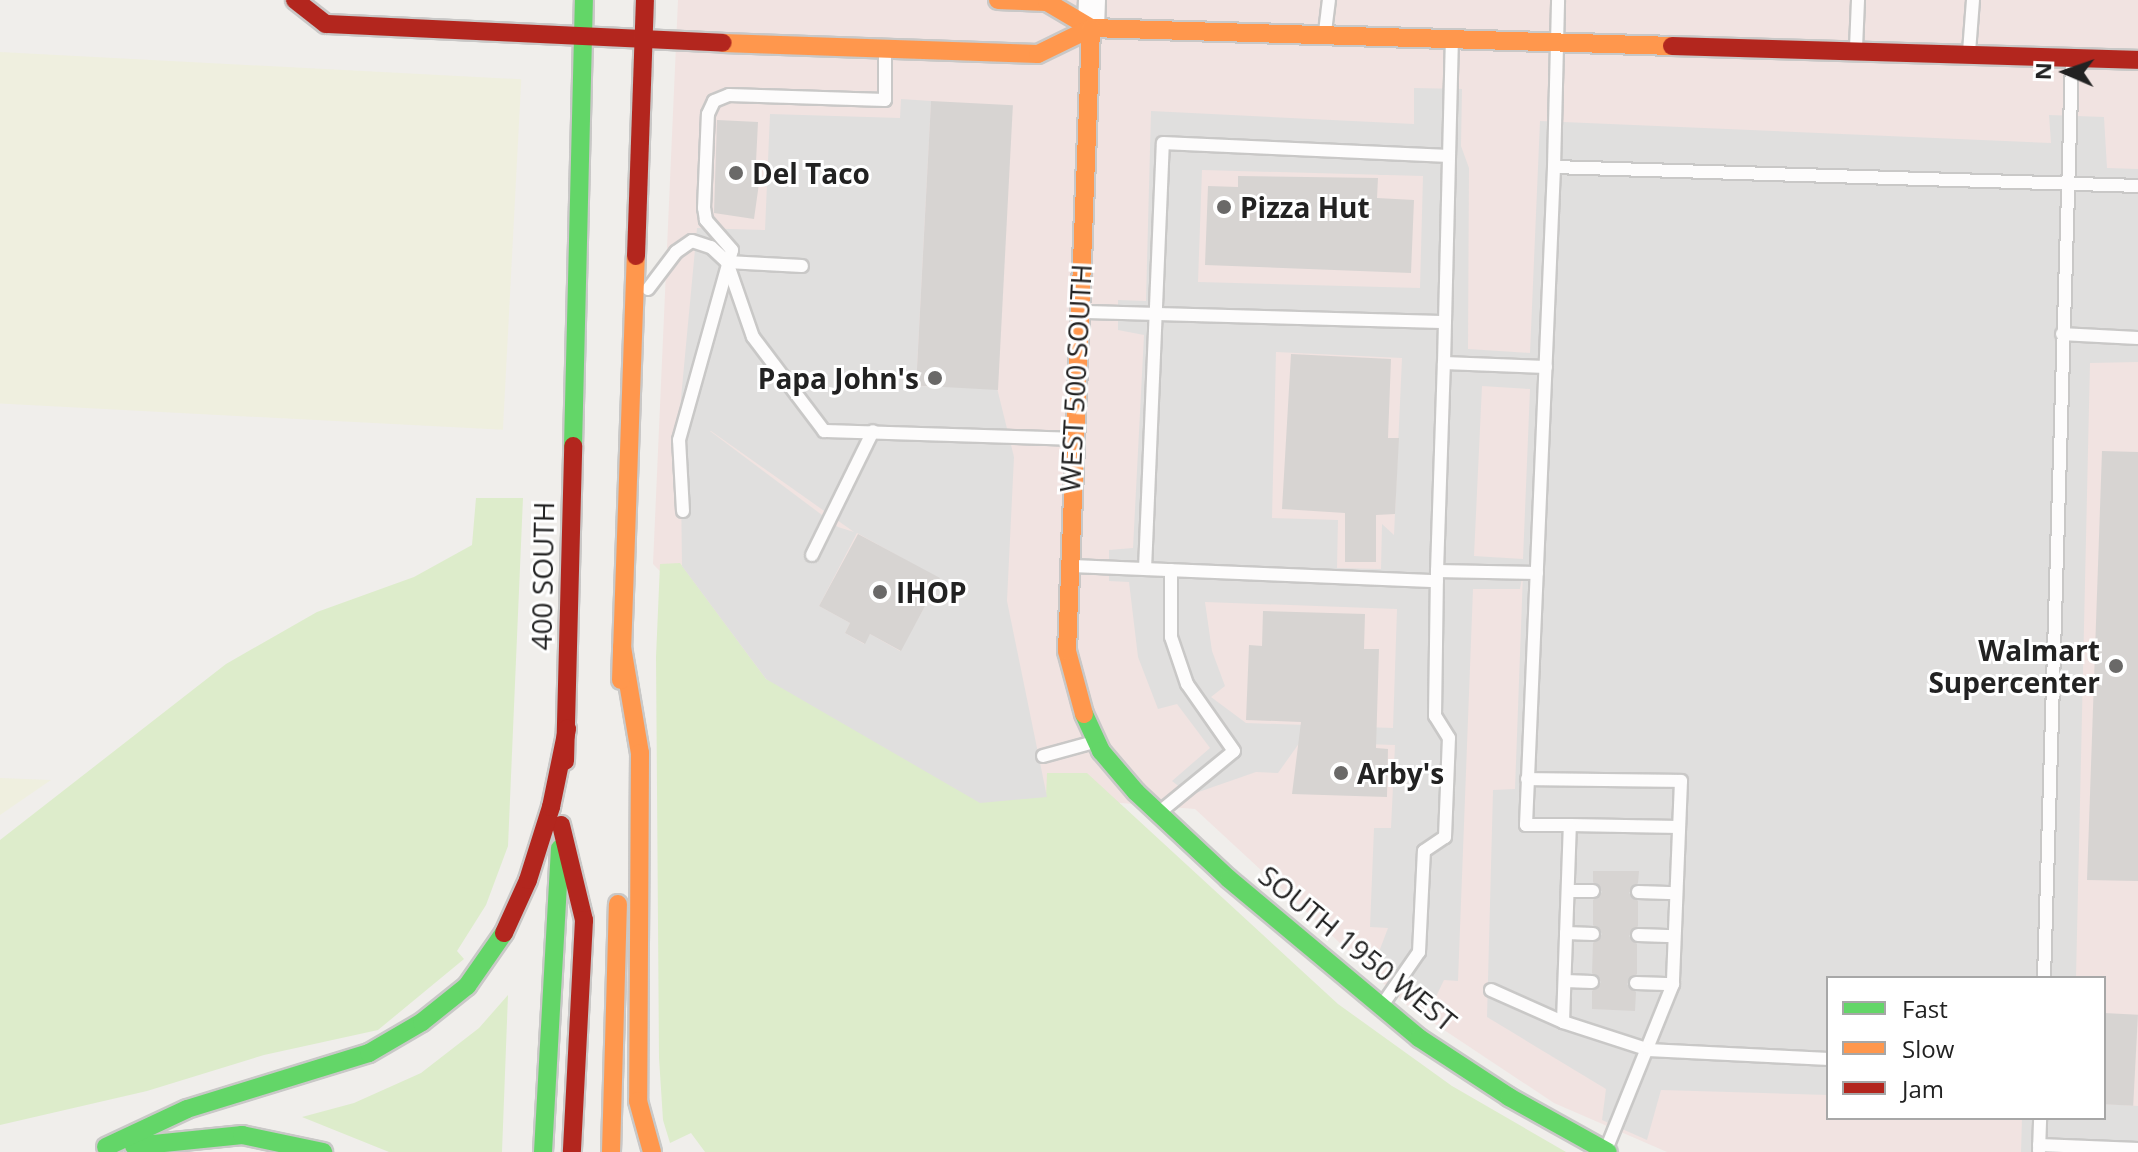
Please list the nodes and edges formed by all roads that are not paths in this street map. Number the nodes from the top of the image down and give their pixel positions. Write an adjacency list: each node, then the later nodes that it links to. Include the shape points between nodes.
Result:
1 (295, 0): 12 (main road, via 326,24)
2 (584, 0): 12 (main road, 400 SOUTH)
3 (645, 0): 14 (main road)
4 (998, 0): 10 (main road, via 1047,2)
5 (1092, 0): 10 (street, WEST 500 SOUTH)
6 (1329, 0): 11 (lane)
7 (1558, 0): 15 (lane)
8 (1858, 0): 17 (lane)
9 (1973, 0): 18 (lane)
10 (1091, 28): 11 (main road); 16 (main road, via 1038,54); 27 (main road, WEST 500 SOUTH)
11 (1325, 36): 13 (main road)
12 (583, 37): 14 (main road); 45 (main road, 400 SOUTH)
13 (1452, 39): 15 (main road); 21 (lane)
14 (644, 41): 16 (main road); 29 (main road)
15 (1556, 43): 17 (main road); 22 (lane)
16 (885, 51): 25 (lane, via 885,100 729,95 714,101 708,114 704,208 706,220 729,240)
17 (1856, 52): 18 (main road)
18 (1969, 55): 19 (main road)
19 (2072, 58): 20 (main road); 23 (lane)
20 (2138, 60)
21 (1449, 156): 28 (lane, via 1163,143); 30 (lane)
22 (1554, 167): 23 (lane); 34 (lane)
23 (2066, 182): 24 (lane); 31 (lane)
24 (2138, 186)
25 (727, 262): 26 (lane); 29 (lane, via 711,247 692,241 667,260); 35 (lane, via 753,337 824,431); 37 (lane, via 679,440)
26 (802, 266)
27 (1077, 312): 28 (lane); 36 (main road, WEST 500 SOUTH)
28 (1155, 314): 30 (lane); 40 (lane)
29 (633, 316): 44 (main road)
30 (1444, 322): 33 (lane)
31 (2062, 334): 32 (lane); 63 (lane)
32 (2138, 338)
33 (1444, 363): 34 (lane); 43 (lane)
34 (1546, 367): 42 (lane)
35 (873, 431): 36 (lane); 38 (lane)
36 (1072, 439): 39 (main road, WEST 500 SOUTH)
37 (683, 511)
38 (812, 555)
39 (1068, 566): 40 (lane); 46 (main road, WEST 500 SOUTH, via 1067,651 1080,704)
40 (1145, 569): 41 (lane)
41 (1171, 570): 43 (lane); 49 (lane, via 1171,637 1187,684 1234,751)
42 (1537, 573): 43 (lane); 48 (lane)
43 (1437, 576): 69 (lane, via 1435,716 1449,738 1445,837 1424,851 1419,952)
44 (622, 647): 53 (main road); 81 (main road, via 640,753 638,1101)
45 (567, 729): 50 (main road, 400 SOUTH); 76 (main road, via 551,807 528,880 498,945 467,986 422,1022 369,1053 187,1109)
46 (1099, 746): 47 (lane); 49 (main road, SOUTH 1950 WEST)
47 (1043, 756)
48 (1527, 779): 51 (lane, via 1526,825); 52 (lane, via 1681,781)
49 (1158, 813): 69 (main road, SOUTH 1950 WEST)
50 (561, 825): 78 (main road, 400 SOUTH); 79 (main road, via 584,920)
51 (1570, 825): 52 (lane); 55 (lane)
52 (1679, 827): 58 (lane)
53 (619, 830)
54 (618, 891): 80 (main road)
55 (1568, 891): 56 (lane); 59 (lane)
56 (1593, 891)
57 (1638, 892): 58 (lane)
58 (1676, 893): 62 (lane)
59 (1566, 933): 60 (lane); 64 (lane)
60 (1593, 934)
61 (1638, 935): 62 (lane)
62 (1674, 936): 67 (lane)
63 (2044, 976)
64 (1565, 981): 65 (lane); 70 (lane)
65 (1592, 982)
66 (1636, 983): 67 (lane)
67 (1673, 984): 71 (lane)
68 (1491, 990): 70 (lane)
69 (1380, 1007): 82 (main road, SOUTH 1950 WEST, via 1509,1097)
70 (1563, 1022): 71 (lane)
71 (1649, 1050): 72 (lane); 82 (lane)
72 (1826, 1059)
73 (2040, 1120): 74 (lane)
74 (2039, 1149): 75 (lane)
75 (2138, 1149)
76 (97, 1150): 77 (main road, via 242,1135)
77 (323, 1152)
78 (543, 1152)
79 (572, 1152)
80 (611, 1152)
81 (652, 1152)
82 (1607, 1152)

